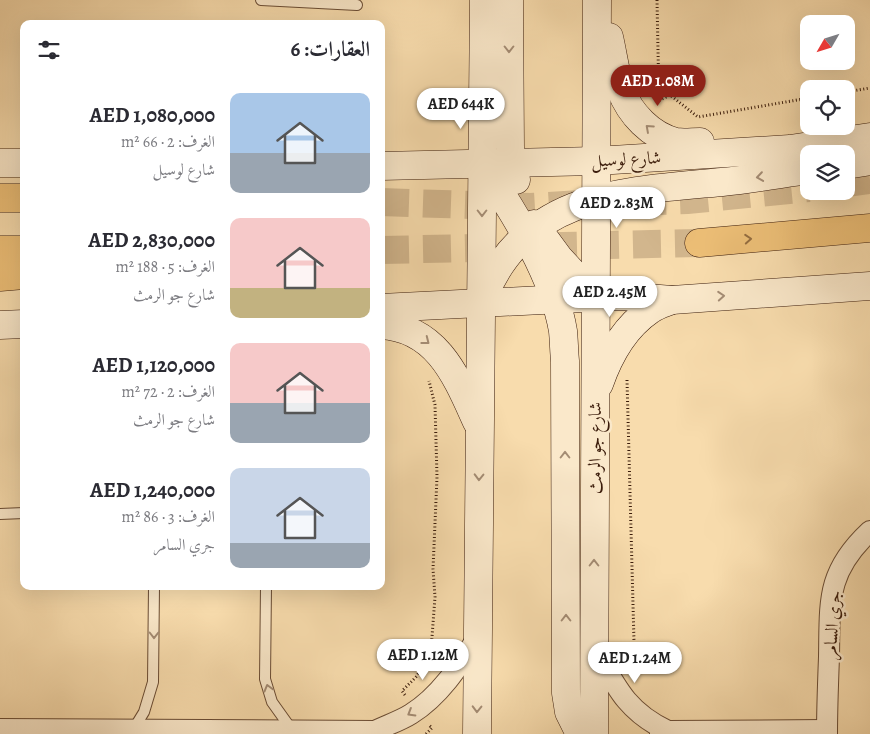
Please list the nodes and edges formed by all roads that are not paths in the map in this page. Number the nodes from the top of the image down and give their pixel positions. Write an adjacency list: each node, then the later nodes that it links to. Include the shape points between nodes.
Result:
1 (260, 0): 4 (lane)
2 (484, 0): 12 (main road)
3 (510, 0): 13 (main road, one-way to 13)
4 (357, 5)
5 (597, 7): 7 (main road, one-way to 5, via 734,144 679,142 656,134 637,116 622,91); 8 (main road, شارع جو الرمث)
6 (870, 137): 7 (main road, شارع لوسيل)
7 (763, 152): 8 (main road, شارع لوسيل)
8 (596, 161): 13 (main road, شارع لوسيل); 19 (main road, شارع جو الرمث)
9 (870, 162): 14 (main road)
10 (0, 163): 11 (main road)
11 (20, 163)
12 (482, 164): 13 (main road, شارع لوسيل); 15 (main road, شارع لوسيل); 21 (main road, via 512,211); 31 (main road, one-way to 31)
13 (511, 164): 21 (main road)
14 (855, 164)
15 (385, 166)
16 (800, 171): 19 (main road, one-way to 19, via 655,188)
17 (0, 198): 18 (highway)
18 (20, 198)
19 (596, 200): 21 (main road, via 565,210); 28 (main road, شارع جو الرمث)
20 (870, 228): 22 (highway, one-way to 20)
21 (530, 232): 28 (main road); 29 (main road); 31 (main road, via 499,267)
22 (699, 243)
23 (0, 250): 24 (highway)
24 (20, 250)
25 (20, 276): 26 (highway)
26 (0, 277)
27 (870, 286): 30 (main road, one-way to 27)
28 (596, 297): 29 (main road); 30 (main road); 34 (main road, شارع جو الرمث)
29 (554, 299): 31 (main road); 50 (main road, one-way to 29, via 569,712 566,693 565,362 563,331)
30 (672, 300): 34 (main road, via 651,309 631,327 615,348)
31 (481, 304): 32 (main road); 35 (main road)
32 (385, 308)
33 (385, 325): 35 (main road, one-way to 35, via 412,332 436,349 459,384)
34 (595, 397): 42 (main road, شارع جو الرمث, one-way to 34)
35 (480, 428): 41 (main road, one-way to 41)
36 (20, 513): 37 (lane)
37 (0, 514)
38 (870, 531): 48 (street, جري السامر, via 849,553 830,598)
39 (154, 590): 44 (lane, one-way to 44, via 153,682 144,712)
40 (266, 590): 45 (lane, one-way to 40, via 272,702 265,679)
41 (478, 638): 46 (street, one-way to 46, via 429,700); 49 (main road, one-way to 49)
42 (594, 647): 47 (street, جري السامر, via 616,687 636,711); 51 (main road, شارع جو الرمث)
43 (0, 729): 44 (street)
44 (133, 730): 45 (street)
45 (292, 730): 46 (street)
46 (379, 732)
47 (664, 732): 48 (street, جري السامر)
48 (827, 732)
49 (476, 734)
50 (580, 734)
51 (594, 734)

